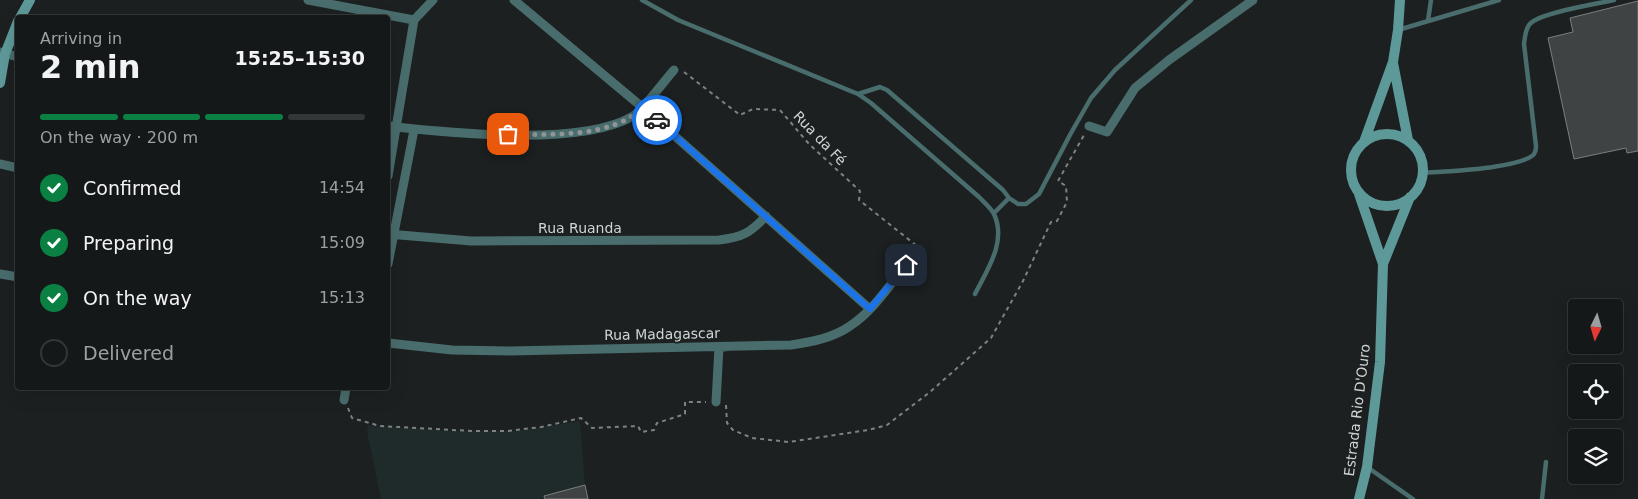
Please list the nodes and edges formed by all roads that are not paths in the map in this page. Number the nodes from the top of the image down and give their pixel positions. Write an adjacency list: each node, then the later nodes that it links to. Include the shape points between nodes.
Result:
1 (30, 0): 12 (street)
2 (308, 0): 13 (street)
3 (433, 0): 15 (street)
4 (514, 0): 24 (street)
5 (642, 0): 23 (lane, via 678,20)
6 (1191, 0): 36 (lane, via 1115,70 1091,98 1039,194 1026,204 1018,204)
7 (1253, 0): 25 (street, via 1135,88 1107,132)
8 (1400, 0): 18 (street)
9 (1432, 0): 16 (lane)
10 (1499, 0): 16 (lane)
11 (1614, 0): 33 (lane, via 1540,17 1529,24 1524,44 1536,146 1532,156 1512,164)
12 (22, 15)
13 (388, 15)
14 (390, 15): 15 (street)
15 (414, 20): 26 (street)
16 (1428, 21): 18 (lane)
17 (15, 27): 19 (street)
18 (1398, 30): 20 (street)
19 (3, 53): 22 (street)
20 (1392, 62): 28 (street); 29 (street)
21 (674, 70): 24 (street)
22 (0, 83)
23 (858, 94): 36 (lane, via 880,87 887,90); 37 (lane)
24 (642, 107): 27 (street, via 624,121 600,129 575,132 500,134); 38 (street)
25 (1089, 126)
26 (392, 127): 27 (street); 30 (street)
27 (414, 130): 39 (street)
28 (1408, 140): 29 (street, via 1381,134); 33 (street, via 1420,154)
29 (1364, 142): 34 (street, via 1357,149 1351,166 1354,185)
30 (390, 152)
31 (0, 164): 32 (street)
32 (15, 167)
33 (1423, 173): 35 (street, via 1417,190)
34 (1359, 193): 35 (street, via 1374,204 1384,206); 40 (street, Estrada Rio D'Ouro)
35 (1410, 197): 40 (street, Estrada Rio D'Ouro)
36 (1009, 198): 37 (lane)
37 (994, 213): 44 (lane, via 999,239)
38 (766, 216): 39 (street, Rua Ruanda, via 744,235 719,240 471,242); 45 (street)
39 (391, 234)
40 (1383, 264): 52 (street, Estrada Rio D'Ouro, via 1380,362)
41 (906, 265): 45 (street, Rua Madagascar)
42 (0, 274): 43 (street)
43 (15, 276)
44 (975, 294)
45 (870, 309): 47 (street, Rua Madagascar, via 851,326 825,338 791,345)
46 (390, 343): 47 (street, Rua Madagascar, via 452,350 510,351)
47 (722, 347): 50 (street)
48 (346, 390): 49 (street)
49 (344, 400)
50 (716, 402)
51 (1546, 462): 55 (lane)
52 (1367, 467): 53 (street, Estrada Rio D'Ouro); 54 (lane)
53 (1359, 499)
54 (1413, 499)
55 (1542, 499)

